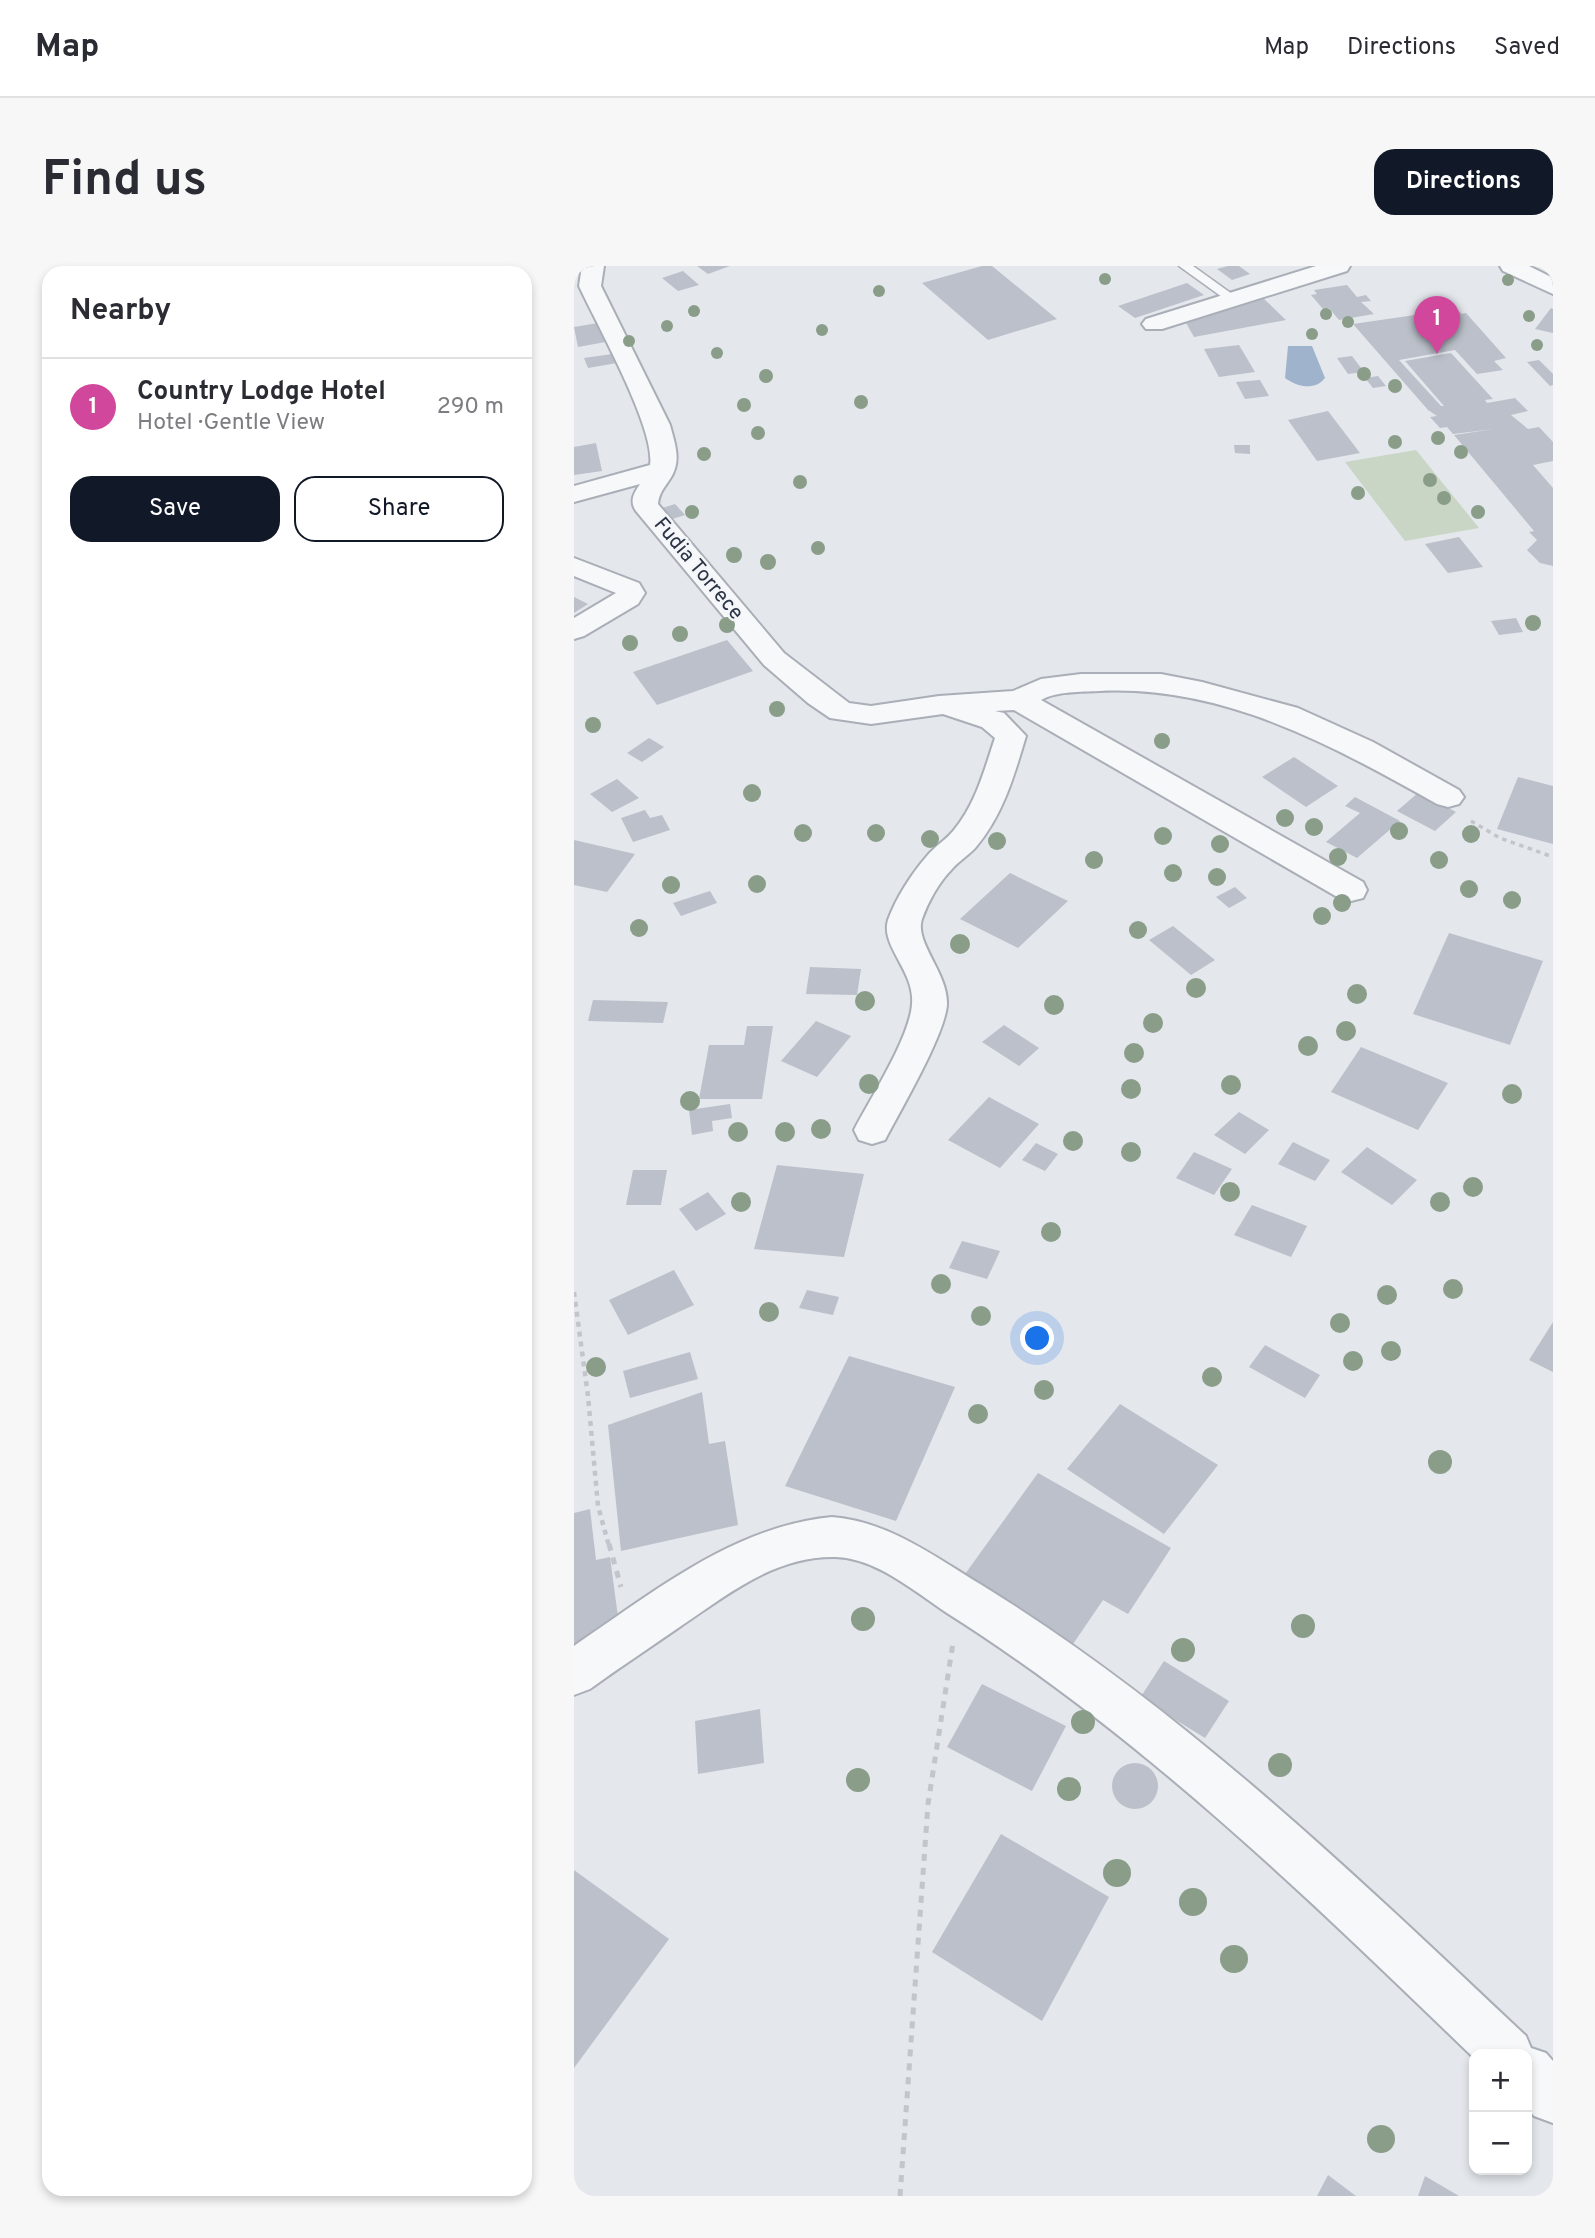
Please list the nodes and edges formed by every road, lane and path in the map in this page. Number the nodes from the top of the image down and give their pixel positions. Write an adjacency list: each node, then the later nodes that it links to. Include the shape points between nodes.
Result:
1 (593, 266): 8 (street, via 590,286 657,425)
2 (1185, 266): 6 (lane)
3 (1339, 266): 6 (street)
4 (1511, 266): 5 (street)
5 (1553, 287)
6 (1233, 299): 7 (street)
7 (1154, 324)
8 (662, 470): 9 (street); 13 (street, Fudia Torrece, via 645,495 645,505 774,659 841,710 871,715)
9 (574, 494)
10 (574, 566): 11 (street, via 631,593)
11 (574, 630)
12 (1019, 700): 13 (street); 14 (street, via 1041,688 1123,681 1202,691 1287,715 1362,749); 16 (street)
13 (939, 705): 17 (street, via 993,720 1011,736 990,802 964,840 933,872 904,922 905,942 928,982 930,1006 919,1039)
14 (1448, 797): 15 (path, via 1464,817 1500,838)
15 (1553, 857)
16 (1351, 890)
17 (872, 1130)
18 (574, 1292): 20 (path, via 598,1506)
19 (961, 1596): 20 (street, via 875,1545 834,1537 788,1542 733,1564); 22 (street, via 1061,1660 1258,1819); 25 (path, via 928,1804)
20 (633, 1632): 21 (street)
21 (574, 1673)
22 (1503, 2049)
23 (1532, 2077): 24 (street)
24 (1553, 2097)
25 (900, 2196)

